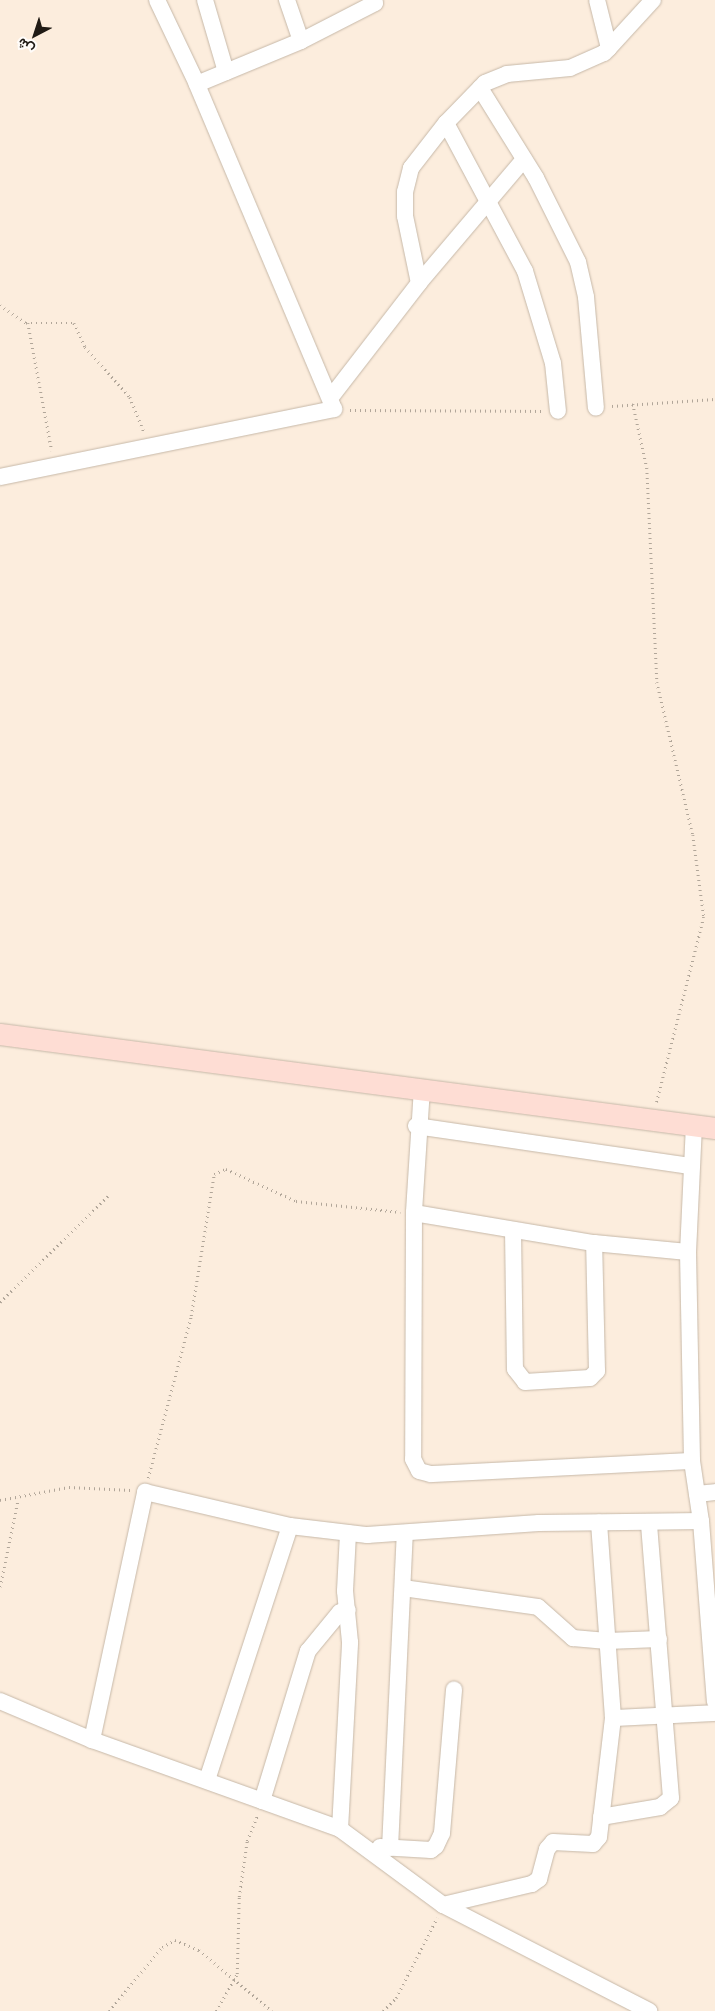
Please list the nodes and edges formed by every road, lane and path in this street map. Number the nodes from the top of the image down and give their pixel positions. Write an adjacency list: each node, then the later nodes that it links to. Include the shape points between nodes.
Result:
1 (157, 0): 10 (street)
2 (205, 0): 9 (street)
3 (287, 0): 7 (street)
4 (597, 0): 8 (street)
5 (653, 0): 8 (street)
6 (376, 1): 7 (street)
7 (301, 41): 9 (street)
8 (609, 48): 11 (street, via 583,64 507,74)
9 (226, 72): 10 (street)
10 (197, 84): 19 (street)
11 (480, 88): 12 (street); 13 (street)
12 (446, 123): 14 (street); 15 (street, via 411,168 405,192 411,257)
13 (524, 159): 14 (street); 21 (street, via 564,234 583,280)
14 (488, 201): 15 (street); 22 (street, via 525,271 540,313 553,362)
15 (419, 283): 19 (street)
16 (0, 306): 17 (path)
17 (28, 323): 23 (path, via 74,324 85,347 130,398); 24 (path)
18 (715, 399): 20 (path)
19 (333, 403): 22 (path); 23 (street)
20 (633, 404): 21 (path); 28 (path, via 647,468 657,682 693,836 704,917)
21 (596, 408)
22 (558, 411)
23 (149, 445): 24 (street)
24 (55, 465): 25 (street)
25 (0, 477)
26 (0, 1034): 27 (main road)
27 (422, 1088): 28 (main road); 30 (street)
28 (652, 1119): 29 (main road)
29 (694, 1125): 31 (main road); 32 (street)
30 (416, 1126): 32 (street); 34 (street)
31 (715, 1128)
32 (690, 1166): 37 (street)
33 (110, 1194): 38 (path)
34 (414, 1213): 35 (street); 39 (street, via 414,1459 419,1471 431,1474); 40 (path, via 296,1201 226,1168 214,1174 191,1316)
35 (513, 1230): 36 (street); 36 (street, via 515,1369 524,1382 590,1378 597,1371)
36 (594, 1243): 37 (street)
37 (688, 1252): 39 (street)
38 (0, 1302)
39 (692, 1460): 42 (street)
40 (145, 1492): 43 (path, via 69,1487); 48 (street); 62 (street)
41 (715, 1492): 42 (street)
42 (697, 1494): 45 (street)
43 (18, 1499): 44 (path); 51 (path)
44 (0, 1500)
45 (701, 1521): 46 (street); 58 (street)
46 (649, 1522): 47 (street); 54 (street)
47 (599, 1523): 50 (street); 55 (street)
48 (290, 1526): 49 (street); 63 (street)
49 (348, 1533): 50 (street); 53 (street)
50 (406, 1534): 52 (street)
51 (0, 1587)
52 (403, 1588): 55 (street, via 538,1607 573,1638); 68 (street)
53 (348, 1610): 64 (street, via 340,1612 308,1651); 66 (street)
54 (659, 1639): 55 (street); 60 (street)
55 (607, 1641): 61 (street)
56 (454, 1690): 68 (street, via 442,1832 431,1850)
57 (0, 1700): 62 (street)
58 (715, 1701)
59 (715, 1713): 60 (street)
60 (665, 1715): 61 (street); 65 (street, via 671,1798 660,1807)
61 (613, 1718): 65 (street)
62 (92, 1740): 63 (street)
63 (207, 1780): 64 (street)
64 (262, 1801): 66 (street); 70 (path, via 247,1841 239,1897)
65 (601, 1817): 69 (street, via 599,1837 593,1844 553,1842 547,1849 540,1879 532,1884)
66 (340, 1829): 67 (street)
67 (368, 1846): 68 (street); 69 (street, via 394,1871)
68 (390, 1848)
69 (443, 1905): 74 (path, via 403,1985); 75 (street)
70 (236, 1978): 71 (path, via 199,1950 184,1942 169,1941); 72 (path); 73 (path)
71 (109, 2011)
72 (216, 2011)
73 (272, 2011)
74 (382, 2011)
75 (649, 2011)

